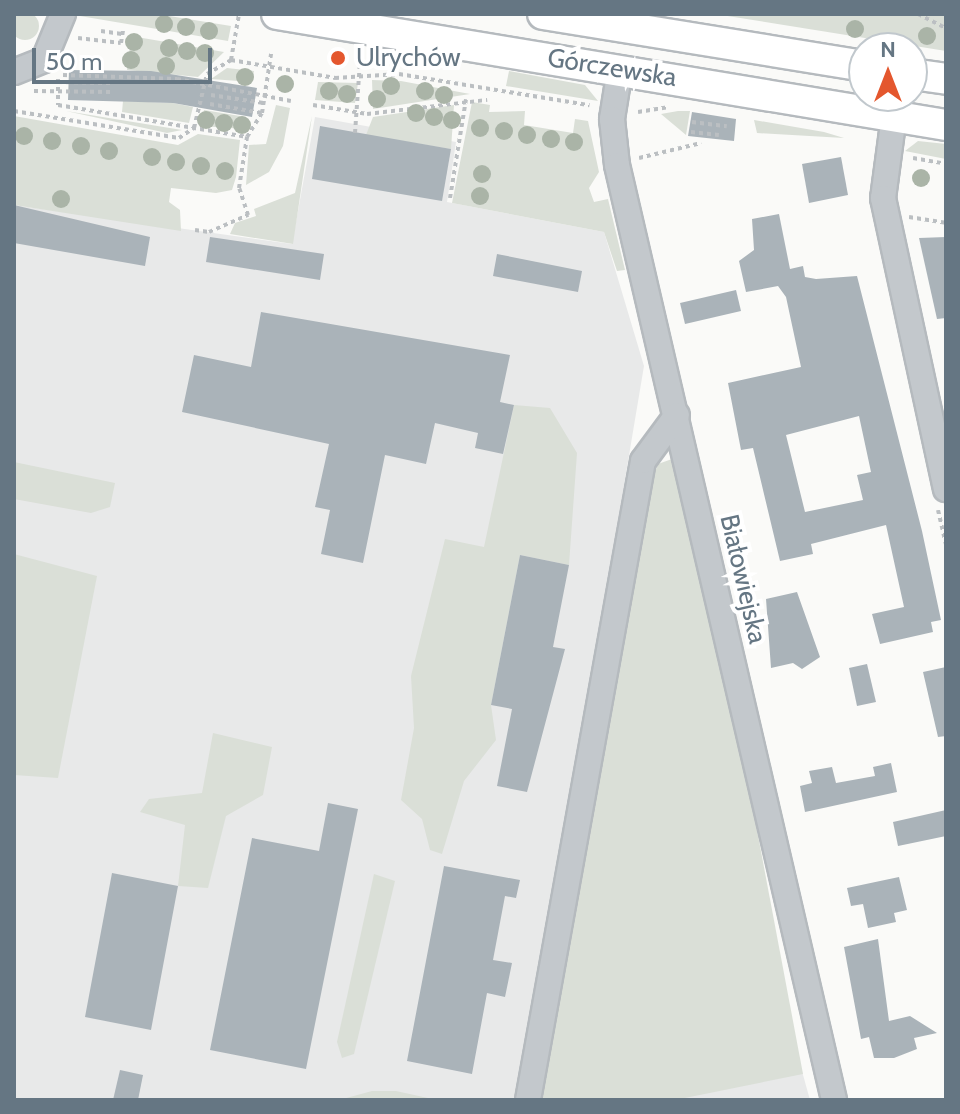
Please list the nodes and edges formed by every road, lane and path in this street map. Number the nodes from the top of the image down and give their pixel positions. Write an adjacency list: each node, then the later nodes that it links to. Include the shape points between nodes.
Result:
1 (63, 14): 17 (street, via 44,60)
2 (239, 14): 11 (path)
3 (277, 14): 15 (main road, Górczewska)
4 (543, 14): 13 (main road, Górczewska)
5 (918, 14): 6 (path)
6 (927, 17): 7 (path)
7 (946, 28)
8 (101, 31): 9 (path, via 123,32 121,43)
9 (78, 38)
10 (271, 54): 14 (path)
11 (231, 60): 14 (path); 20 (path, via 213,66)
12 (360, 61): 16 (path)
13 (848, 63)
14 (269, 67): 16 (path); 24 (path)
15 (620, 69): 36 (main road, Górczewska); 54 (street, Białowiejska, via 612,119 617,165)
16 (363, 76): 32 (path, via 399,74); 35 (path)
17 (18, 82): 21 (path)
18 (58, 82): 19 (path); 20 (path, via 58,75 150,76); 21 (path)
19 (111, 83)
20 (204, 84): 24 (path); 41 (path)
21 (58, 91): 22 (path); 30 (path)
22 (111, 92)
23 (211, 95): 28 (path)
24 (264, 96): 27 (path); 28 (path)
25 (466, 99): 26 (path); 35 (path); 50 (path)
26 (487, 100)
27 (291, 101)
28 (263, 103): 34 (path)
29 (210, 104): 34 (path)
30 (58, 105): 37 (path); 41 (path)
31 (313, 105): 35 (path)
32 (603, 107)
33 (14, 111): 37 (path)
34 (262, 113): 45 (path)
35 (359, 113): 43 (path)
36 (894, 116): 39 (main road, Górczewska); 51 (street)
37 (61, 119): 41 (path, via 174,138)
38 (692, 122): 40 (path)
39 (946, 125)
40 (727, 126)
41 (194, 128): 45 (path)
42 (691, 132): 44 (path)
43 (355, 133)
44 (719, 135)
45 (247, 137): 53 (path, via 239,188 248,215 209,232)
46 (701, 143): 48 (path)
47 (901, 156): 49 (path)
48 (633, 159)
49 (946, 164)
50 (450, 198)
51 (887, 213): 52 (path); 55 (street)
52 (946, 223)
53 (195, 230)
54 (677, 415): 56 (street, via 643,461); 57 (street, Białowiejska)
55 (946, 489)
56 (528, 1100)
57 (834, 1100)

